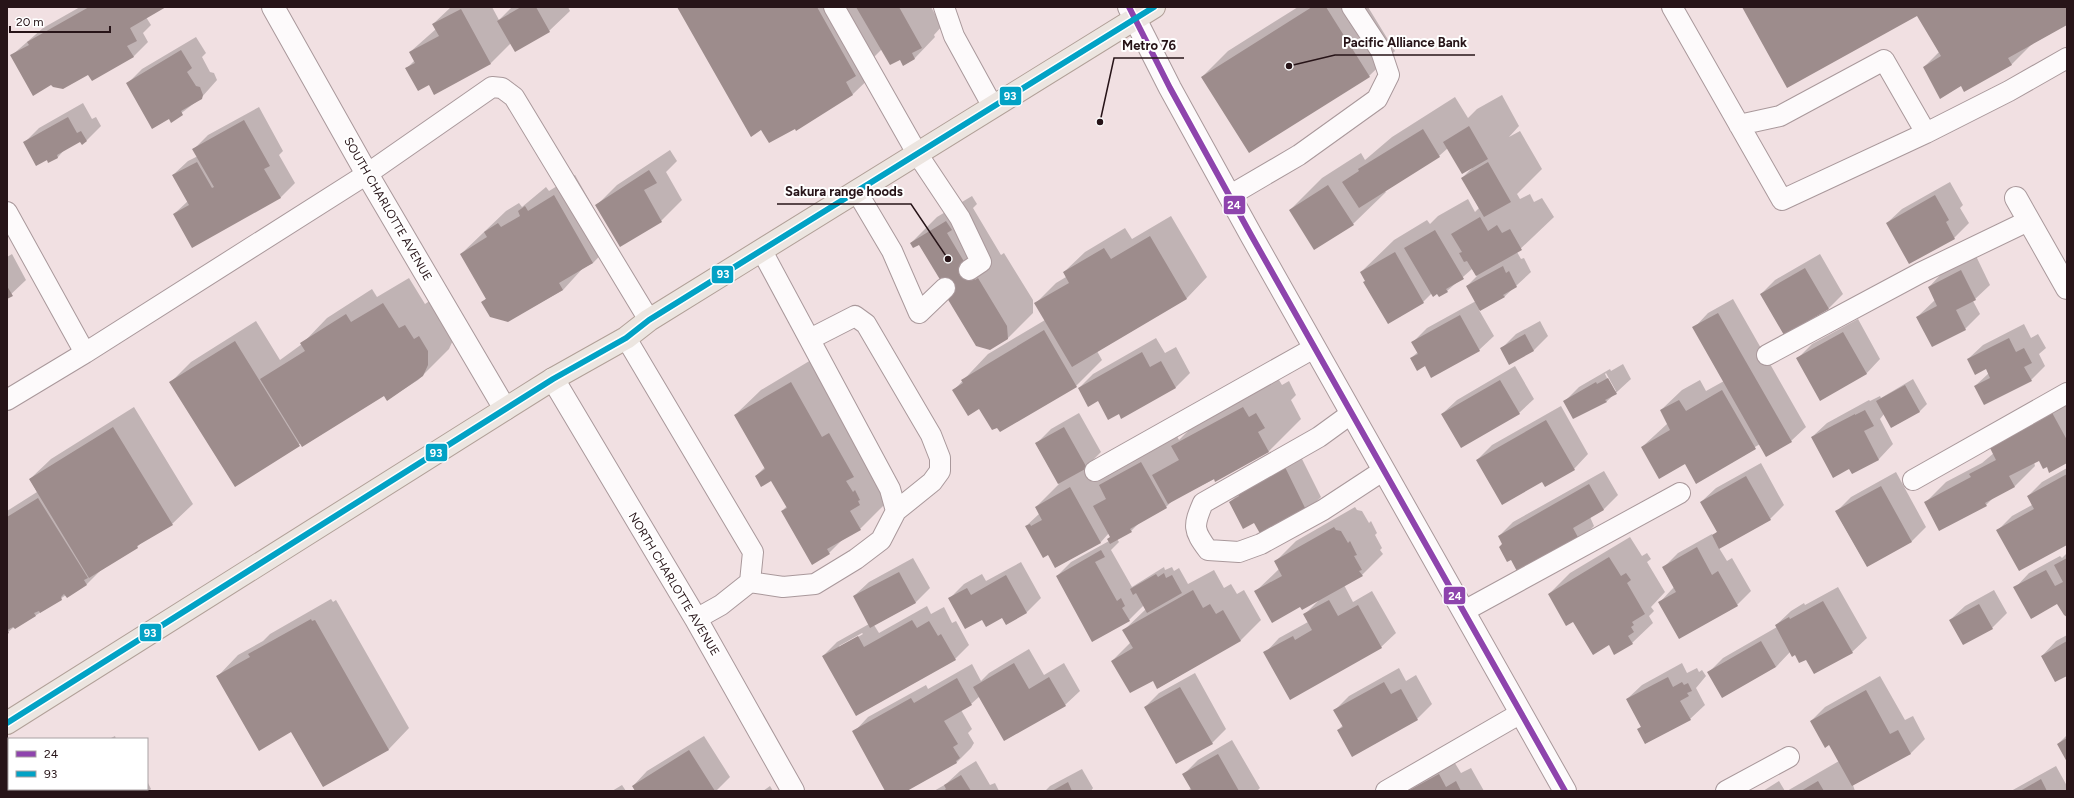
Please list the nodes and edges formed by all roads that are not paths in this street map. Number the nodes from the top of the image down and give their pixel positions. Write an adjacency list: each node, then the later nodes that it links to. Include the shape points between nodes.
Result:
1 (273, 7): 13 (street, SOUTH CHARLOTTE AVENUE)
2 (834, 7): 12 (lane)
3 (944, 7): 9 (lane, via 954,36)
4 (1154, 7): 7 (main road)
5 (1352, 7): 15 (lane, via 1380,51 1389,75 1377,99 1299,155)
6 (1672, 7): 10 (lane)
7 (1132, 13): 9 (main road); 15 (street)
8 (2067, 58): 11 (lane)
9 (993, 107): 12 (main road)
10 (1739, 125): 11 (lane, via 1780,116 1884,60); 11 (lane, via 1782,200)
11 (1926, 133)
12 (918, 155): 14 (main road); 20 (lane, via 960,218 981,262)
13 (367, 174): 23 (lane, via 492,87 502,88 514,97); 27 (lane); 32 (street, SOUTH CHARLOTTE AVENUE)
14 (857, 192): 19 (main road); 21 (lane, via 892,251 919,313)
15 (1229, 196): 26 (street)
16 (2016, 198): 18 (street)
17 (7, 212): 27 (lane)
18 (2028, 221): 22 (street); 28 (lane, via 1927,270)
19 (762, 250): 23 (main road); 25 (lane)
20 (969, 270)
21 (945, 288)
22 (2067, 288)
23 (649, 320): 24 (main road)
24 (626, 338): 29 (main road); 39 (lane, via 753,552)
25 (810, 339): 38 (lane, via 890,489); 38 (lane, via 855,316 866,324 931,435 940,458 940,471 932,482)
26 (1314, 348): 33 (street); 35 (lane)
27 (85, 353): 31 (lane)
28 (1767, 355)
29 (553, 379): 32 (main road); 41 (street, NORTH CHARLOTTE AVENUE)
30 (2067, 393): 36 (lane)
31 (7, 400)
32 (504, 409): 43 (main road)
33 (1352, 413): 34 (street); 34 (lane, via 1319,437 1203,503 1195,521 1198,537 1208,550 1222,552 1238,552 1262,544 1323,510)
34 (1384, 470): 40 (street)
35 (1095, 472)
36 (1913, 480)
37 (1680, 493): 40 (lane)
38 (896, 511): 39 (lane, via 881,540 856,560 815,584 783,587)
39 (750, 582): 41 (lane, via 721,605)
40 (1464, 611): 42 (street)
41 (696, 619): 45 (street, NORTH CHARLOTTE AVENUE)
42 (1521, 713): 46 (lane); 47 (street)
43 (7, 723)
44 (1789, 757): 48 (lane)
45 (793, 791)
46 (1386, 791)
47 (1565, 791)
48 (1726, 791)

